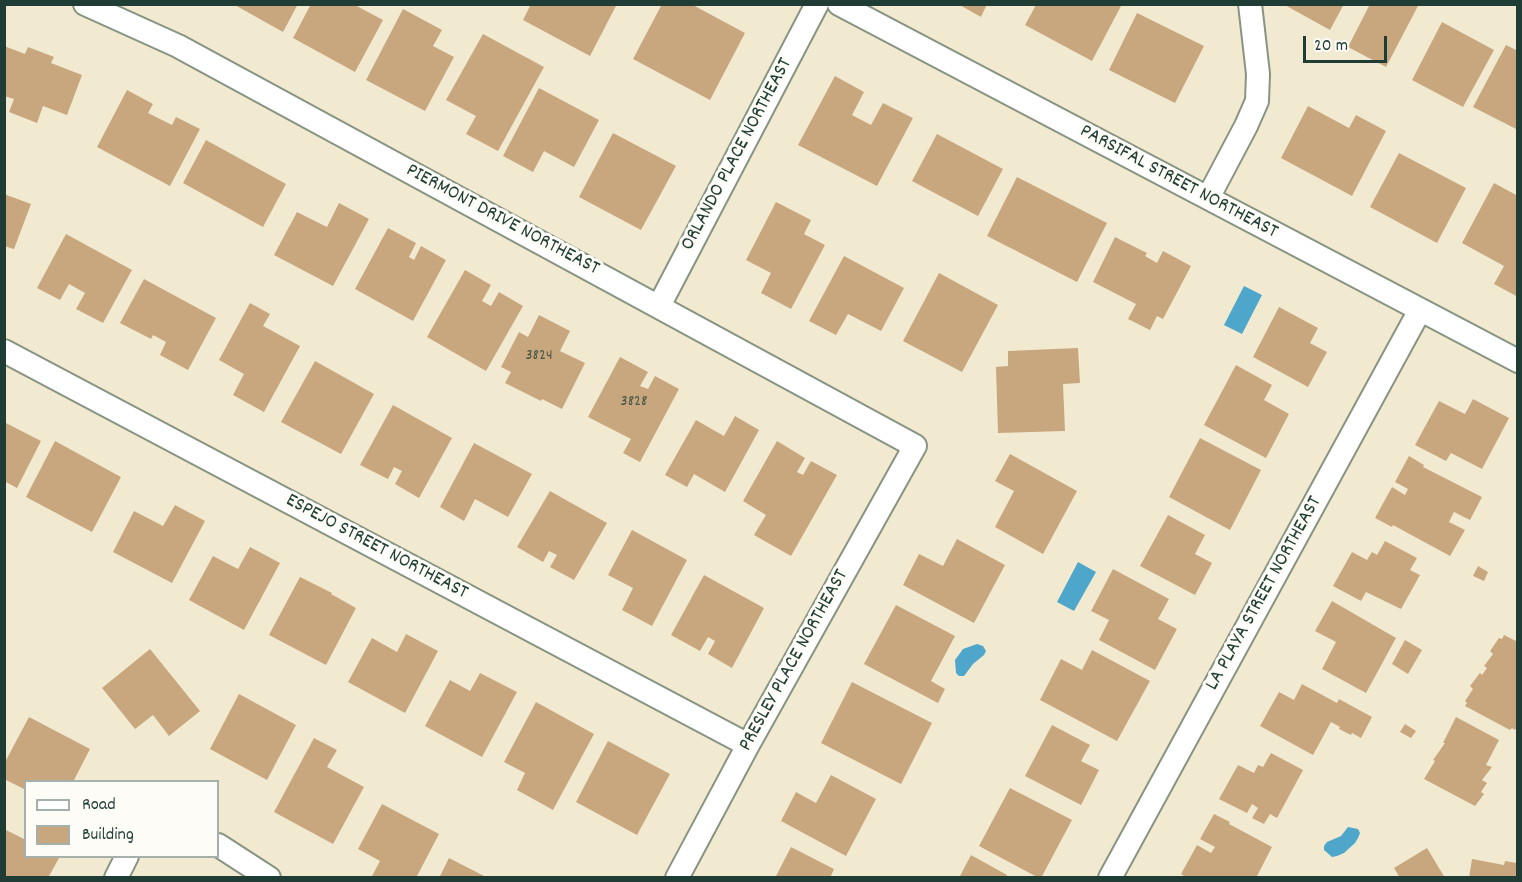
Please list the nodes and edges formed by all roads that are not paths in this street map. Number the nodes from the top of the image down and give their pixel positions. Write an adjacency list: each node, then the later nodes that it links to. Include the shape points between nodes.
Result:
1 (85, 4): 6 (street, PIERMONT DRIVE NORTHEAST, via 178,46)
2 (817, 4): 6 (street, ORLANDO PLACE NORTHEAST)
3 (839, 4): 5 (street, PARSIFAL STREET NORTHEAST)
4 (1250, 4): 5 (street, via 1257,101)
5 (1208, 198): 7 (street, PARSIFAL STREET NORTHEAST)
6 (659, 306): 10 (street, PIERMONT DRIVE NORTHEAST)
7 (1420, 310): 9 (street, PARSIFAL STREET NORTHEAST); 17 (street, LA PLAYA STREET NORTHEAST)
8 (4, 351): 11 (street, ESPEJO STREET NORTHEAST)
9 (1518, 361)
10 (915, 446): 11 (street, PRESLEY PLACE NORTHEAST)
11 (748, 745): 16 (street, PRESLEY PLACE NORTHEAST)
12 (219, 846): 15 (street)
13 (126, 858): 14 (street)
14 (116, 878)
15 (269, 878)
16 (677, 878)
17 (1110, 878)

